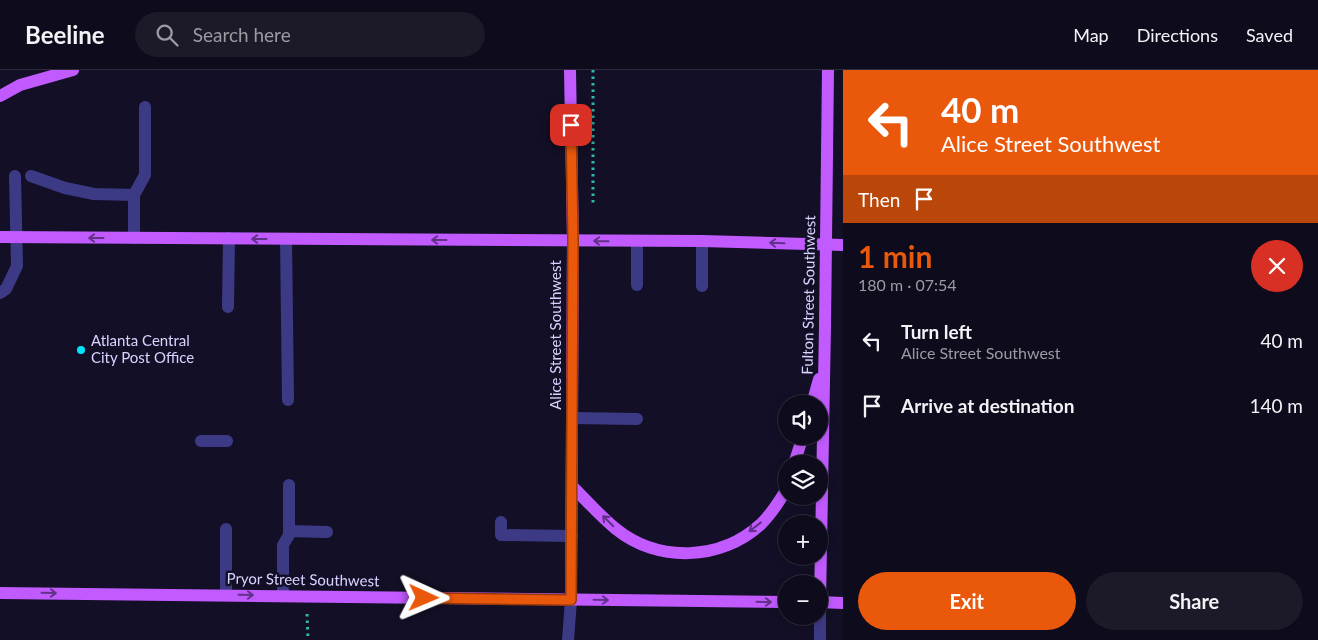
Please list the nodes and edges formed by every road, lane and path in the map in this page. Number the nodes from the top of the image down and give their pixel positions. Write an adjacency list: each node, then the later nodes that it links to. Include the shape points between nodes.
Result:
1 (73, 70): 5 (main road, via 20,85)
2 (570, 70): 16 (main road, Alice Street Southwest)
3 (593, 70): 10 (path)
4 (828, 70): 24 (main road, Fulton Street Southwest, bridge)
5 (0, 96)
6 (145, 108): 9 (street, via 145,175)
7 (15, 176): 12 (street)
8 (31, 176): 9 (street, via 94,194)
9 (134, 195): 13 (street)
10 (593, 206)
11 (0, 237): 12 (main road)
12 (17, 237): 13 (main road, one-way to 12); 22 (street, via 17,266 6,289)
13 (134, 238): 14 (main road)
14 (229, 238): 15 (main road, one-way to 14); 23 (street)
15 (286, 239): 16 (main road, one-way to 15); 26 (street)
16 (573, 240): 18 (main road, one-way to 16); 27 (main road, Alice Street Southwest)
17 (702, 241): 18 (main road); 19 (main road, one-way to 17); 21 (street)
18 (637, 242): 20 (street)
19 (843, 245)
20 (637, 285)
21 (702, 286)
22 (0, 294)
23 (228, 307)
24 (824, 363): 25 (main road); 39 (main road, Fulton Street Southwest)
25 (815, 395)
26 (288, 400)
27 (572, 418): 28 (street); 32 (main road, Alice Street Southwest)
28 (637, 419)
29 (201, 441): 30 (street)
30 (227, 441)
31 (289, 485): 36 (street)
32 (572, 486): 33 (main road, one-way to 32, via 760,524 741,538 720,548 694,554 663,551 636,542 616,529); 38 (main road, Alice Street Southwest)
33 (778, 502)
34 (501, 522): 38 (street, via 501,535)
35 (226, 529): 41 (street)
36 (290, 531): 37 (street); 42 (street, via 283,545)
37 (327, 532)
38 (572, 536): 44 (main road, Alice Street Southwest)
39 (820, 575)
40 (0, 593): 41 (main road, Pryor Street Southwest, one-way to 41)
41 (226, 595): 42 (main road, Pryor Street Southwest, one-way to 42)
42 (283, 596): 43 (main road, Pryor Street Southwest)
43 (306, 596): 44 (main road, Pryor Street Southwest); 49 (path)
44 (571, 600): 45 (main road, Pryor Street Southwest, one-way to 45); 50 (street)
45 (778, 602)
46 (828, 602): 47 (main road)
47 (843, 603)
48 (820, 625): 51 (street, Fulton Street Southwest)
49 (308, 640)
50 (568, 640)
51 (820, 640)

